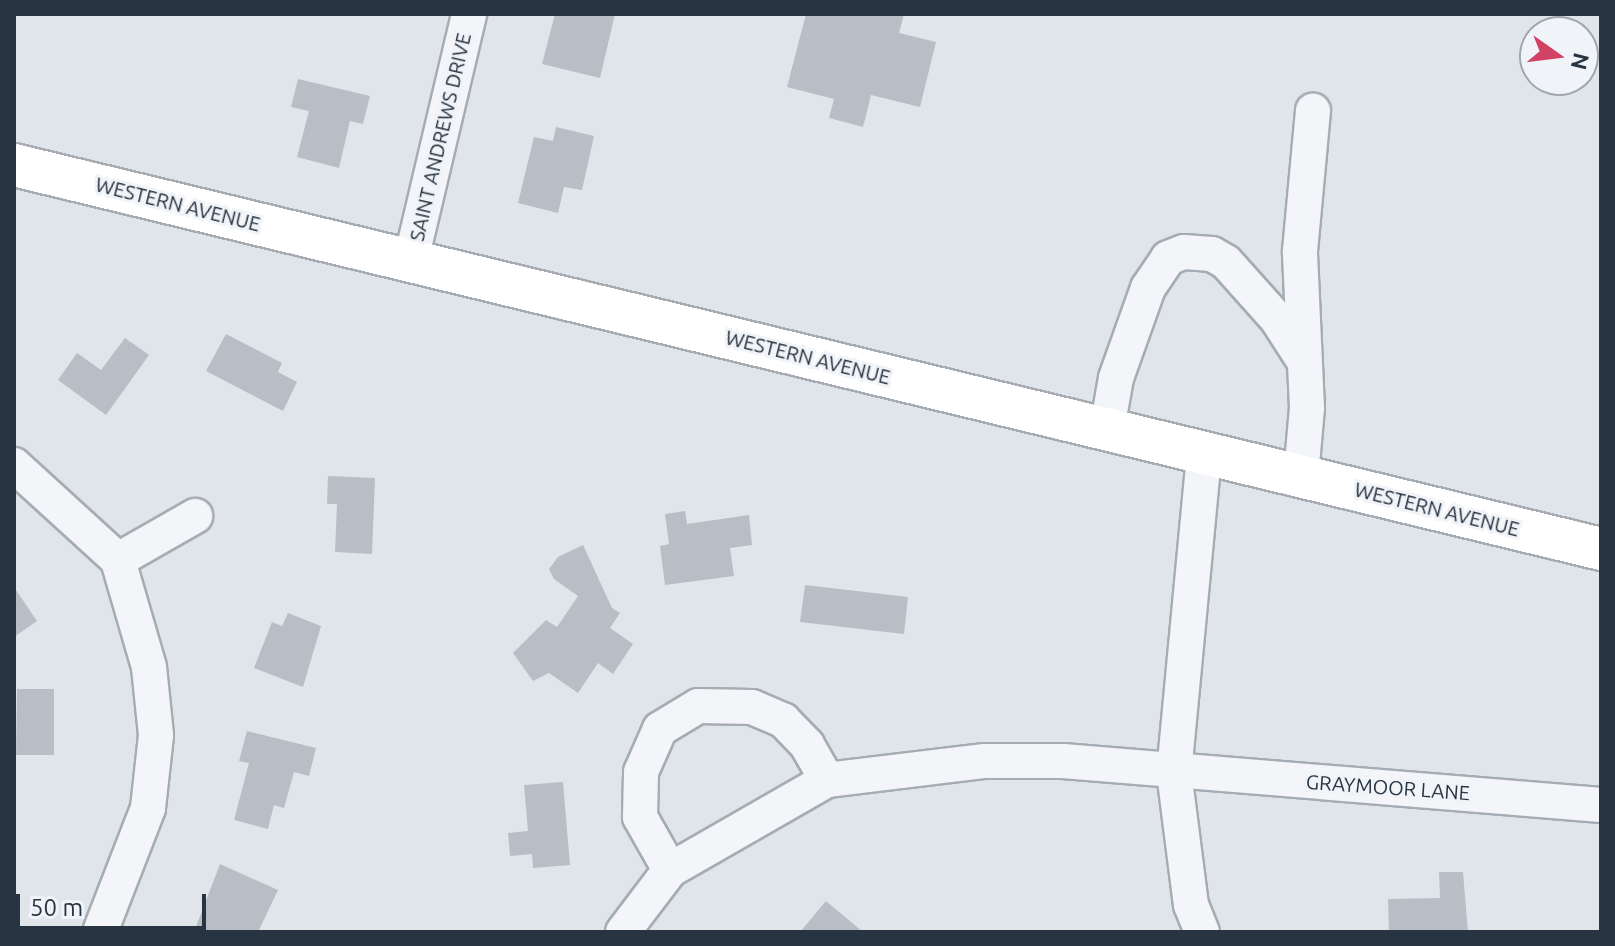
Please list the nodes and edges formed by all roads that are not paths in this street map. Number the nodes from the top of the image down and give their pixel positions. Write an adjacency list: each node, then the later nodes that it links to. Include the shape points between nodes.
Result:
1 (469, 14): 4 (street, SAINT ANDREWS DRIVE)
2 (1313, 111): 5 (street, via 1300,251)
3 (14, 165): 4 (main road, WESTERN AVENUE)
4 (411, 260): 6 (main road, WESTERN AVENUE)
5 (1304, 361): 6 (street, via 1277,319 1226,262 1212,254 1184,252 1168,258 1148,288 1116,378); 9 (street, via 1307,408)
6 (1107, 429): 7 (main road, WESTERN AVENUE)
7 (1204, 453): 9 (main road, WESTERN AVENUE); 13 (street)
8 (14, 465): 12 (street)
9 (1301, 476): 11 (main road, WESTERN AVENUE)
10 (195, 516): 12 (street)
11 (1601, 549)
12 (118, 560): 17 (street, via 149,667 156,735 148,808)
13 (1174, 773): 14 (street, GRAYMOOR LANE, via 1063,761 985,761); 15 (street, GRAYMOOR LANE, via 1535,796); 19 (street, via 1191,905)
14 (827, 780): 16 (street, GRAYMOOR LANE); 16 (street, via 807,745 783,720 752,707 698,706 660,729 641,772 640,817)
15 (1601, 805)
16 (670, 870): 18 (street, GRAYMOOR LANE)
17 (100, 932)
18 (623, 932)
19 (1202, 932)

